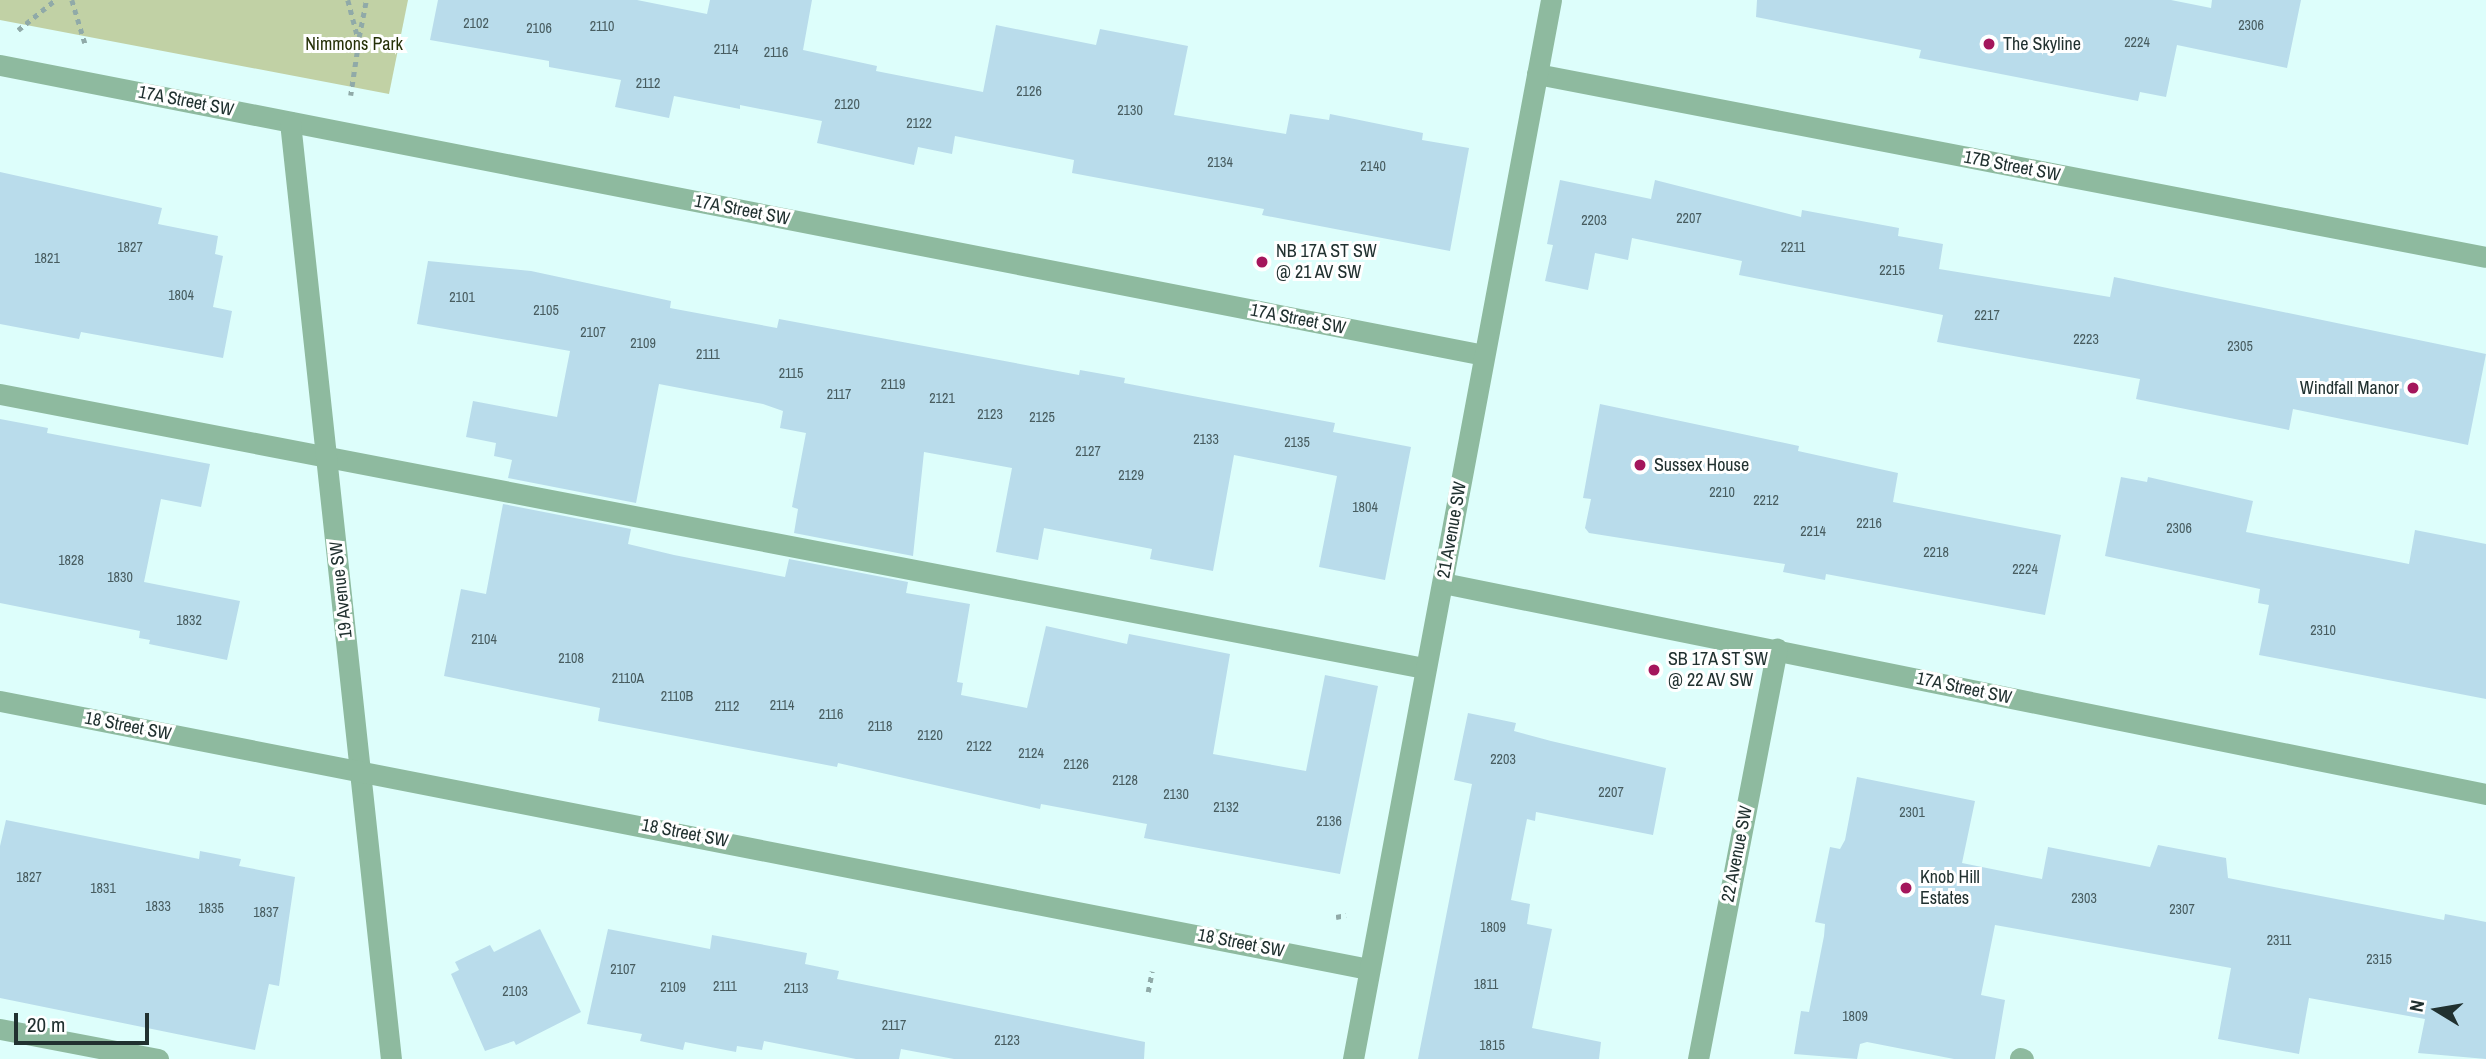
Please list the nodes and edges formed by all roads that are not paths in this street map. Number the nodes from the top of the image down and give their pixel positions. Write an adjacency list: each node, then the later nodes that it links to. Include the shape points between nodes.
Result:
1 (1551, 0): 3 (street, 21 Avenue SW)
2 (0, 65): 4 (street, 17A Street SW)
3 (1537, 74): 5 (street, 17B Street SW); 6 (street, 21 Avenue SW)
4 (290, 122): 6 (street, 17A Street SW); 8 (street, 19 Avenue SW)
5 (2486, 257)
6 (1484, 355): 9 (street, 21 Avenue SW)
7 (0, 394): 8 (street)
8 (327, 459): 11 (street); 13 (street, 19 Avenue SW)
9 (1443, 583): 10 (street, 17A Street SW); 11 (street, 21 Avenue SW)
10 (1777, 649): 14 (street, 17A Street SW); 20 (street, 22 Avenue SW)
11 (1424, 668): 15 (street, 21 Avenue SW)
12 (0, 701): 13 (street, 18 Street SW)
13 (360, 771): 15 (street, 18 Street SW); 18 (street, 19 Avenue SW)
14 (2486, 794)
15 (1369, 969): 19 (street, 21 Avenue SW)
16 (0, 1029): 17 (street)
17 (158, 1059)
18 (391, 1059)
19 (1353, 1059)
20 (1698, 1059)

